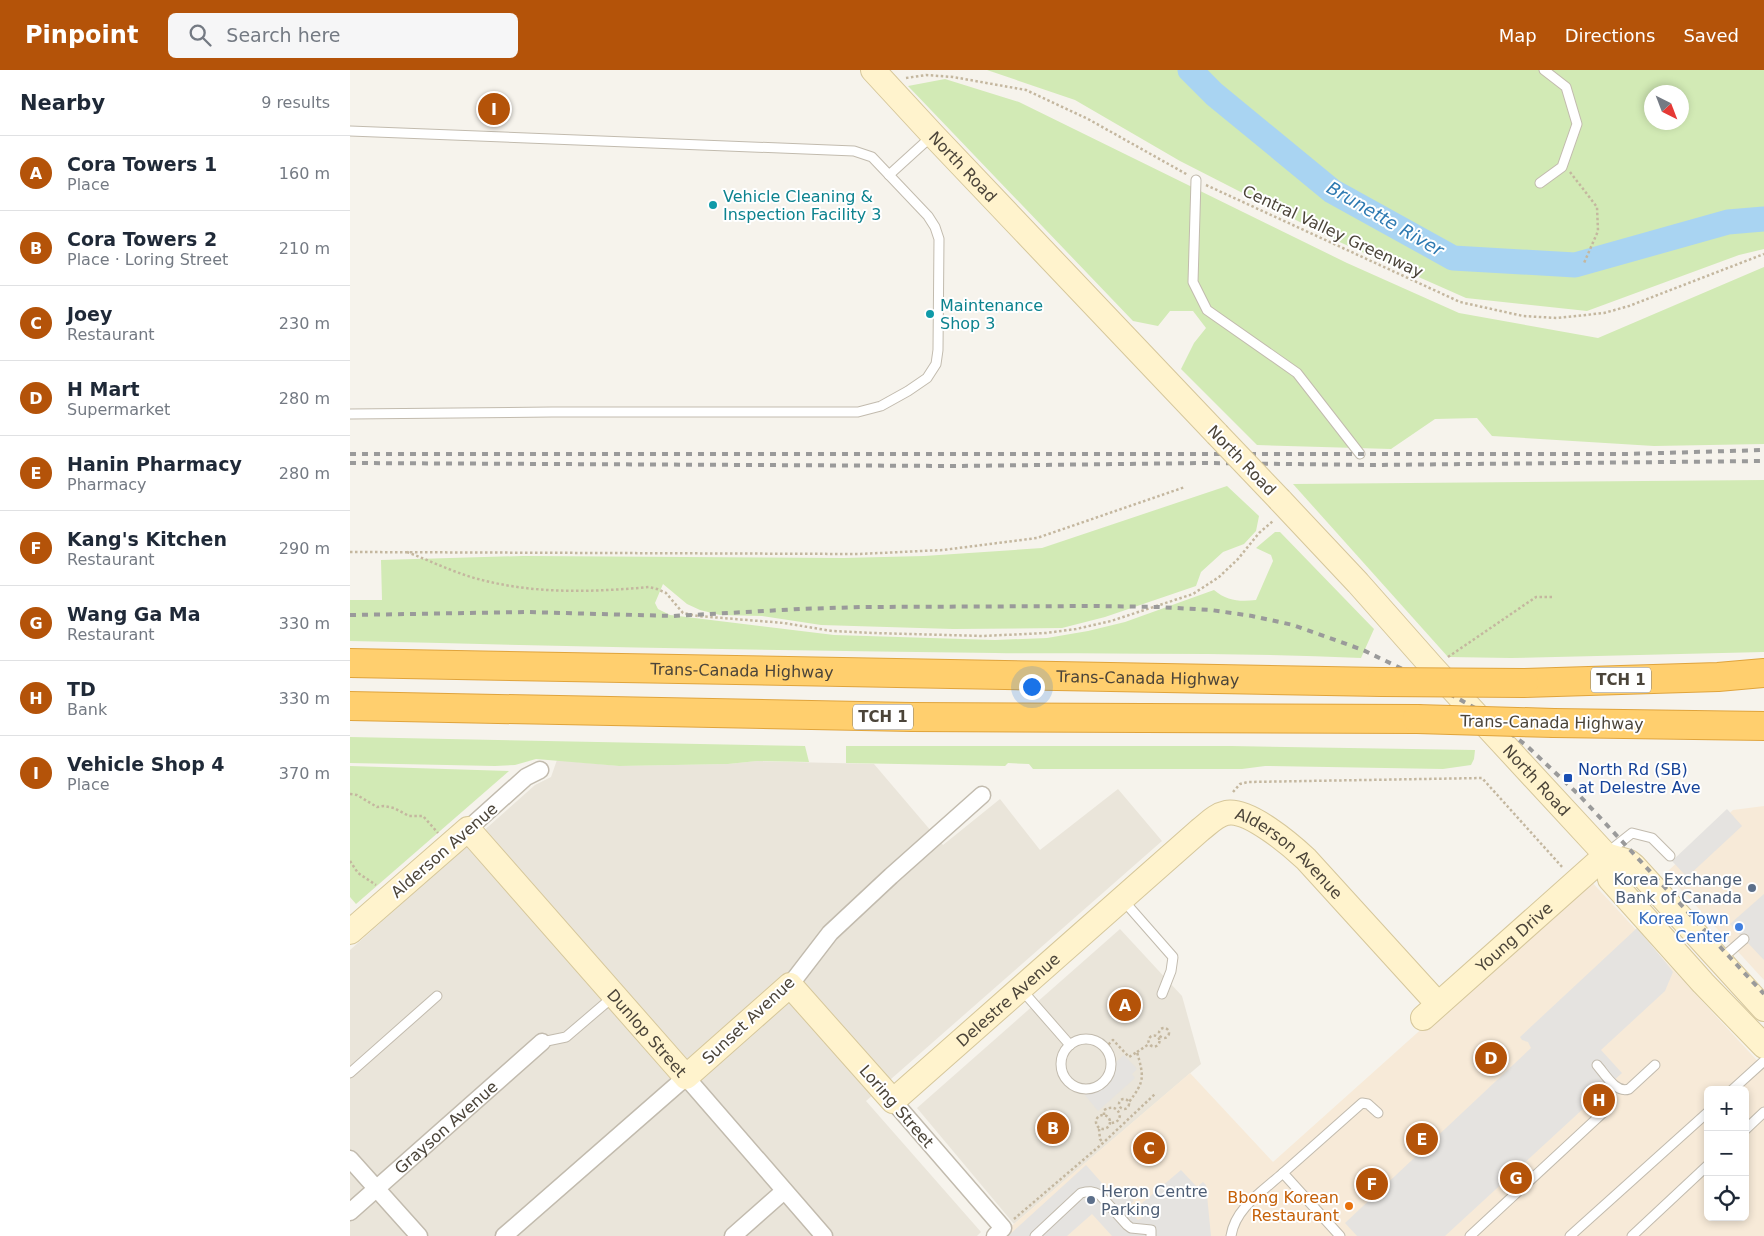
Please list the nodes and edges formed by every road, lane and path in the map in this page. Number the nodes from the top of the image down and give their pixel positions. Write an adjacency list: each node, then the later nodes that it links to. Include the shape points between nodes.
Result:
1 (873, 70): 5 (street, North Road)
2 (1544, 70): 6 (lane, via 1566,87 1577,124)
3 (905, 78): 8 (path, Central Valley Greenway, via 926,75 953,77 1026,90 1088,119)
4 (350, 131): 7 (lane, via 854,151 872,157)
5 (933, 135): 7 (lane); 20 (street, North Road, bridge, via 1358,583)
6 (1564, 163): 9 (lane); 11 (path, via 1597,207 1598,231)
7 (889, 175): 12 (lane, via 928,216 939,240 938,350 936,364 928,378 881,406 858,412)
8 (1196, 180): 10 (path, Central Valley Greenway, via 1460,302 1523,316 1557,318 1604,313); 13 (lane, via 1193,282 1207,310 1297,373)
9 (1540, 183)
10 (1764, 254)
11 (1584, 263)
12 (350, 414)
13 (1360, 454)
14 (1185, 487): 17 (path, via 1037,538 943,550 859,554)
15 (1259, 533): 17 (path, via 1219,577 1193,594 1076,629 983,636 832,631 784,623 698,616 683,613 666,593 649,587 589,592 518,587 484,581)
16 (350, 552): 17 (path)
17 (407, 552)
18 (1552, 597): 20 (path, via 1536,597 1455,651)
19 (350, 663): 22 (highway, Trans-Canada Highway / TCH 1, bridge, via 1524,684)
20 (1434, 669): 34 (street, North Road)
21 (1764, 673): 22 (highway, Trans-Canada Highway / TCH 1)
22 (1718, 677): 23 (highway)
23 (1764, 682)
24 (350, 706): 26 (highway, Trans-Canada Highway / TCH 1, bridge, via 911,717)
25 (1764, 714): 26 (highway)
26 (1711, 725): 27 (highway, Trans-Canada Highway / TCH 1)
27 (1764, 726)
28 (540, 770): 32 (street, Alderson Avenue, via 526,777)
29 (1233, 792): 37 (path, via 1240,784 1248,782 1482,778)
30 (350, 794): 33 (path, via 377,807 394,808 408,816 423,816)
31 (982, 794): 43 (street, Sunset Avenue, via 830,933)
32 (468, 829): 33 (street, Alderson Avenue); 47 (street, Dunlop Street)
33 (449, 846): 38 (street, Alderson Avenue)
34 (1606, 855): 35 (lane, via 1632,833 1652,838); 42 (street, North Road, via 1610,879); 42 (street, North Road, via 1634,866 1698,937); 49 (street, Young Drive)
35 (1670, 856)
36 (350, 861): 38 (path, via 358,874 377,885)
37 (1564, 868)
38 (389, 898): 40 (street, Alderson Avenue)
39 (1123, 900): 44 (street, Delestre Avenue); 45 (lane, via 1172,955 1173,964); 49 (street, Alderson Avenue, via 1214,819 1227,812 1239,814 1274,833 1306,859)
40 (350, 932)
41 (1744, 939): 42 (lane)
42 (1705, 973): 48 (street, North Road, via 1745,988); 54 (street, North Road)
43 (790, 985): 61 (street, Sunset Avenue); 64 (street, Loring Street)
44 (1021, 989): 53 (lane); 64 (street, Delestre Avenue)
45 (1162, 994)
46 (437, 996): 60 (lane)
47 (614, 996): 51 (lane, via 566,1037); 61 (street, Dunlop Street)
48 (1764, 1009)
49 (1430, 1011)
50 (1159, 1037): 50 (path, via 1167,1037 1168,1031 1161,1029); 52 (path, via 1158,1045); 52 (path, via 1150,1036)
51 (542, 1042): 81 (street, Grayson Avenue)
52 (1149, 1044): 56 (path)
53 (1070, 1045): 55 (lane, via 1086,1039 1094,1040); 55 (lane, via 1061,1058 1060,1066 1066,1081 1088,1090 1108,1076 1111,1068)
54 (1764, 1046)
55 (1105, 1048): 56 (path, via 1113,1040 1129,1057)
56 (1137, 1052): 65 (path, via 1143,1073 1140,1088)
57 (1764, 1061): 62 (lane)
58 (1655, 1065): 59 (lane, via 1625,1090 1617,1088)
59 (1597, 1066)
60 (350, 1072)
61 (686, 1077): 82 (street, Dunlop Street); 86 (street, Sunset Avenue)
62 (1736, 1086)
63 (1155, 1094): 70 (path)
64 (893, 1101): 84 (street, Loring Street)
65 (1129, 1102): 66 (path); 68 (path, via 1122,1100)
66 (1128, 1108): 68 (path); 70 (path)
67 (1607, 1109): 93 (lane)
68 (1120, 1110): 72 (path, via 1109,1108 1104,1110); 74 (path, via 1119,1120)
69 (1764, 1112): 75 (lane)
70 (1134, 1113): 77 (path)
71 (1378, 1113): 80 (lane, via 1362,1103)
72 (1104, 1115): 74 (path); 76 (path, via 1096,1120)
73 (1704, 1116): 94 (lane)
74 (1110, 1123): 76 (path, via 1106,1129)
75 (1749, 1126)
76 (1099, 1128): 77 (path)
77 (1103, 1143): 84 (path)
78 (350, 1159): 81 (street)
79 (1704, 1169): 95 (lane)
80 (1283, 1173): 91 (lane, via 1245,1206 1233,1225); 92 (lane)
81 (377, 1188): 83 (street, Grayson Avenue); 85 (street)
82 (784, 1191): 87 (street); 88 (street, Dunlop Street)
83 (350, 1212)
84 (1003, 1233)
85 (419, 1236)
86 (504, 1236)
87 (733, 1236)
88 (824, 1236)
89 (1035, 1236): 90 (lane, via 1087,1191 1100,1195 1131,1228 1151,1230)
90 (1151, 1236)
91 (1231, 1236)
92 (1340, 1236)
93 (1470, 1236)
94 (1570, 1236)
95 (1632, 1236)

